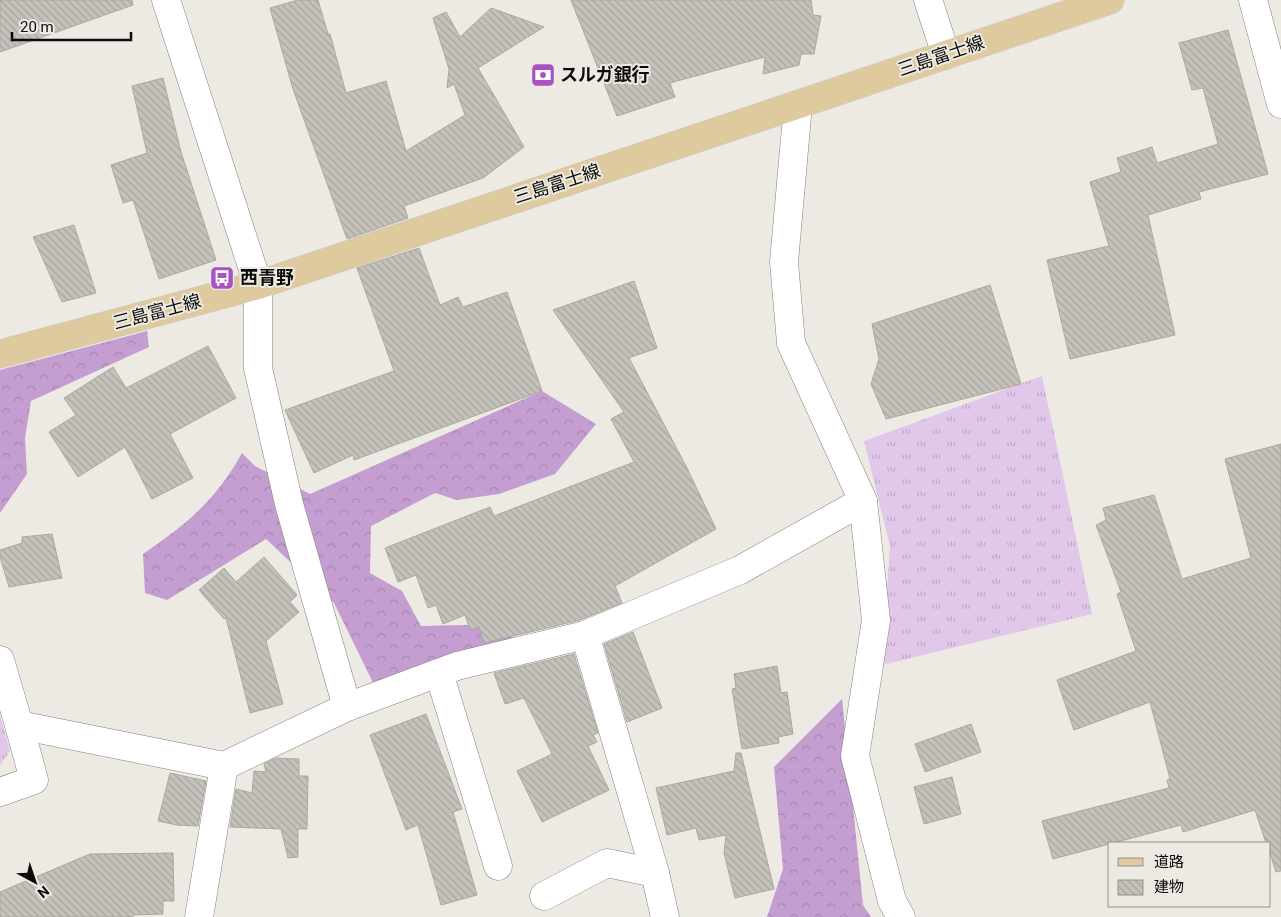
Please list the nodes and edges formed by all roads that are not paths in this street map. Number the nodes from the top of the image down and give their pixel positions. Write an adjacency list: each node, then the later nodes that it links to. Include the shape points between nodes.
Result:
1 (166, 0): 8 (street)
2 (928, 0): 5 (street)
3 (1110, 0): 5 (main road, 三島富士線)
4 (1252, 0): 6 (street)
5 (946, 55): 7 (main road, 三島富士線)
6 (1281, 104)
7 (798, 105): 8 (main road, 三島富士線); 10 (street, via 784,262 791,343)
8 (258, 285): 9 (main road, 三島富士線); 14 (street, via 258,368 289,504)
9 (0, 354)
10 (863, 501): 11 (street, via 740,570); 23 (street, via 876,620 855,756 892,901)
11 (586, 635): 13 (street); 19 (street)
12 (0, 660): 15 (street)
13 (439, 673): 14 (street); 18 (street)
14 (347, 708): 16 (street)
15 (18, 725): 16 (street); 17 (street, via 34,780)
16 (224, 766): 21 (street)
17 (0, 792)
18 (498, 866)
19 (655, 873): 20 (street, via 607,863); 22 (street)
20 (544, 896)
21 (199, 917)
22 (665, 917)
23 (901, 917)

